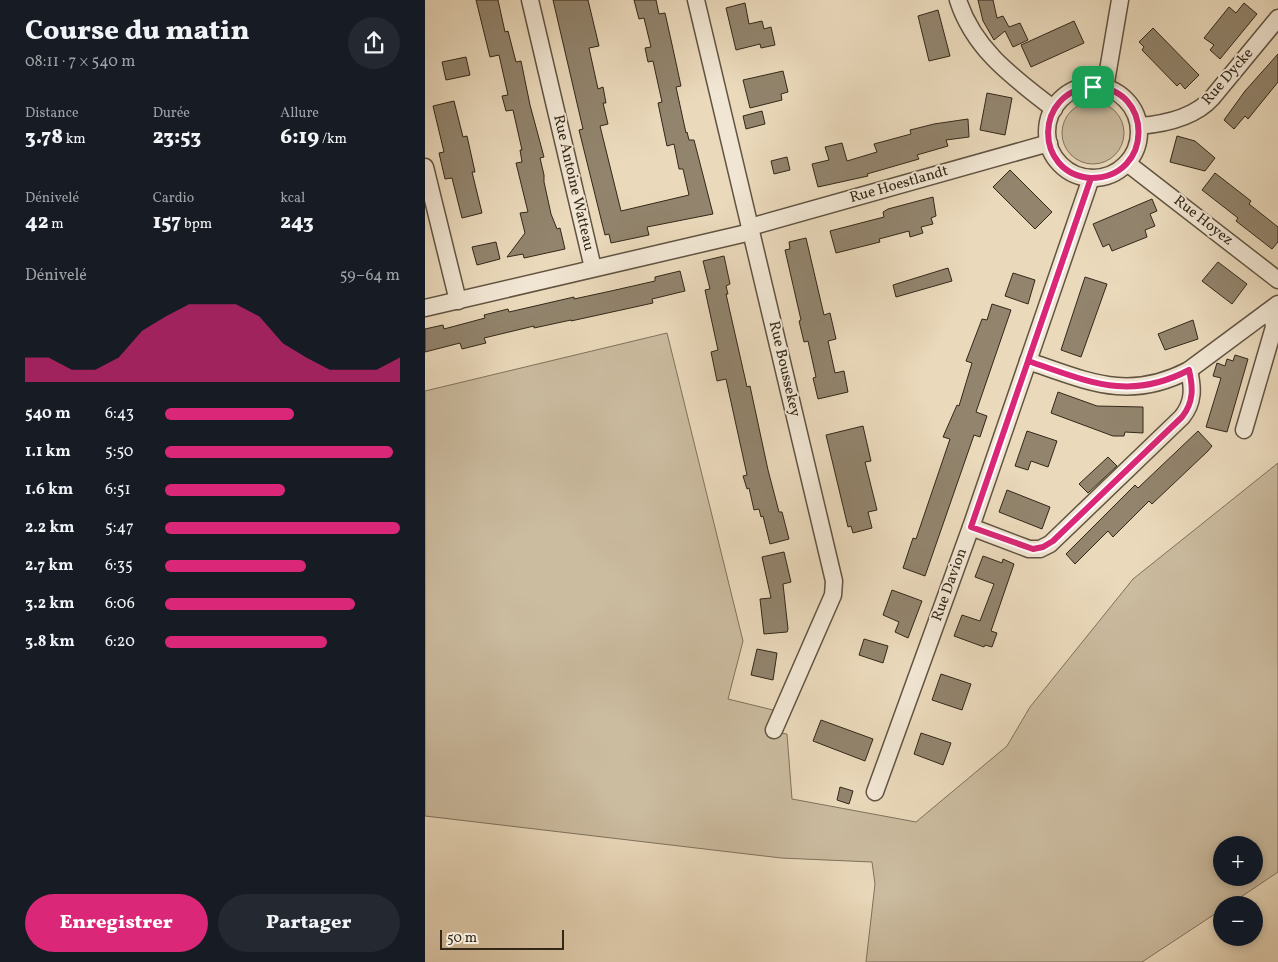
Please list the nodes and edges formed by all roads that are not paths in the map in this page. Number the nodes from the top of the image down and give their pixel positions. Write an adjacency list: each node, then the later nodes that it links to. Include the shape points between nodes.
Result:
1 (530, 0): 14 (street, Rue Antoine Watteau)
2 (695, 0): 13 (street, Rue Boussekey)
3 (958, 0): 7 (street, via 985,51)
4 (1120, 0): 6 (street)
5 (1278, 18): 8 (street, Rue Dycke, via 1202,108 1160,124)
6 (1105, 88): 7 (street, via 1076,90); 8 (street, via 1128,102)
7 (1054, 108): 9 (street, via 1048,125)
8 (1139, 126): 10 (street, via 1136,148)
9 (1049, 143): 12 (street, via 1053,155 1064,168 1078,176); 13 (street, Rue Hoestlandt)
10 (1127, 163): 12 (street, via 1111,175); 15 (street, Rue Hoyez)
11 (425, 167): 16 (street)
12 (1091, 178): 19 (street, Rue Davion)
13 (750, 229): 14 (street, Rue Antoine Watteau); 23 (street, Rue Boussekey, via 834,586)
14 (593, 268): 16 (street)
15 (1278, 280)
16 (457, 301): 17 (street)
17 (425, 308)
18 (1272, 308): 20 (street); 21 (street, via 1274,327)
19 (1028, 361): 20 (street, via 1121,388 1157,383); 22 (street, Rue Davion)
20 (1189, 370): 22 (street, via 1192,394 1182,417 1050,544 1029,549)
21 (1245, 430)
22 (971, 527): 24 (street, Rue Davion)
23 (775, 730)
24 (875, 792)

